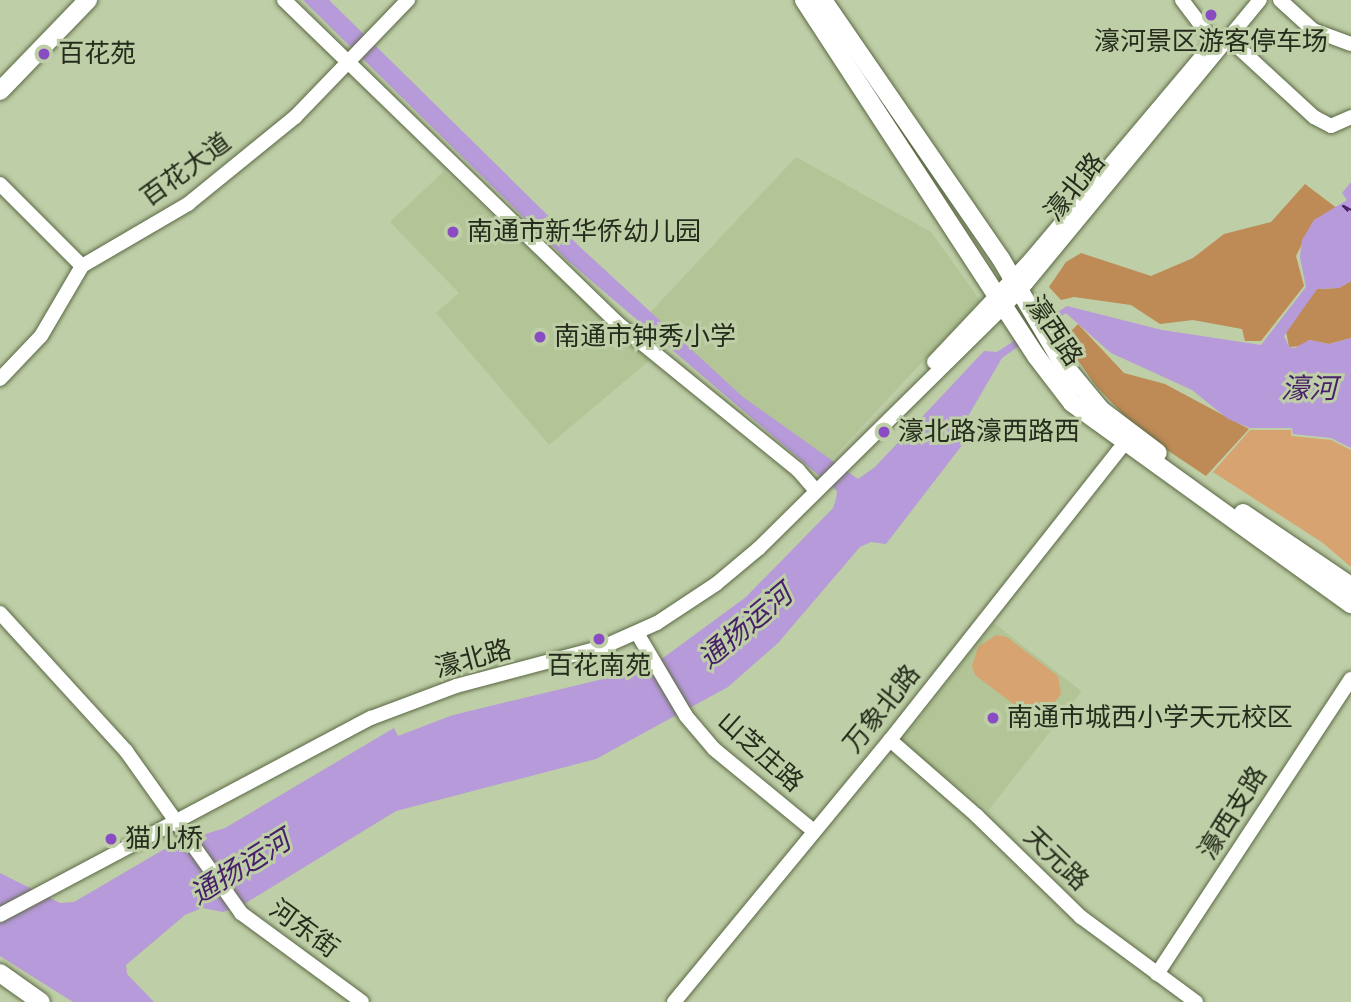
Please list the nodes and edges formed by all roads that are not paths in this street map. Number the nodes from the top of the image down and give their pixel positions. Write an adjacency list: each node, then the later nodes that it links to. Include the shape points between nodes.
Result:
1 (72, 0): 14 (main road)
2 (88, 0): 15 (main road)
3 (284, 0): 13 (street)
4 (408, 0): 13 (street, 百花大道)
5 (804, 0): 20 (main road, 濠西路)
6 (824, 0): 19 (main road, 濠西路)
7 (1182, 0): 11 (street)
8 (1248, 0): 11 (street, 濠北路)
9 (1260, 0): 11 (street, 濠北路)
10 (1280, 0): 12 (street, via 1313,30)
11 (1220, 43): 16 (street, via 1314,117 1331,126); 19 (street, 濠北路)
12 (1351, 44)
13 (350, 59): 18 (street, 百花大道, via 295,117 188,204); 23 (street, via 616,322)
14 (0, 74)
15 (0, 90)
16 (1351, 117)
17 (0, 184): 18 (street)
18 (82, 266): 21 (street, 百花大道, via 41,336)
19 (1016, 285): 20 (street, 濠北路); 24 (main road, 濠西路, via 1074,380 1115,423)
20 (1002, 300): 22 (main road, 濠西路, via 1072,403); 23 (street, 濠北路, via 927,369 914,392)
21 (0, 379)
22 (1124, 444): 25 (main road, 濠西路); 29 (street, 万象北路)
23 (818, 488): 27 (street, 濠北路, via 716,584)
24 (1351, 586)
25 (1351, 604)
26 (0, 613): 30 (street, 河东街, via 100,720)
27 (637, 633): 30 (street, 濠北路, via 569,658 411,702); 31 (street, 山芝庄路, via 686,716 714,750)
28 (1351, 679): 34 (street, 濠西支路)
29 (890, 740): 31 (street, 万象北路); 34 (street, 天元路, via 1081,917)
30 (176, 820): 32 (street, 濠北路); 38 (street, 河东街, via 241,913)
31 (814, 831): 39 (street, 万象北路)
32 (0, 915)
33 (0, 973): 37 (main road)
34 (1157, 974): 40 (street, 天元路)
35 (0, 984): 36 (main road)
36 (26, 1002)
37 (41, 1002)
38 (362, 1002)
39 (674, 1002)
40 (1196, 1002)

